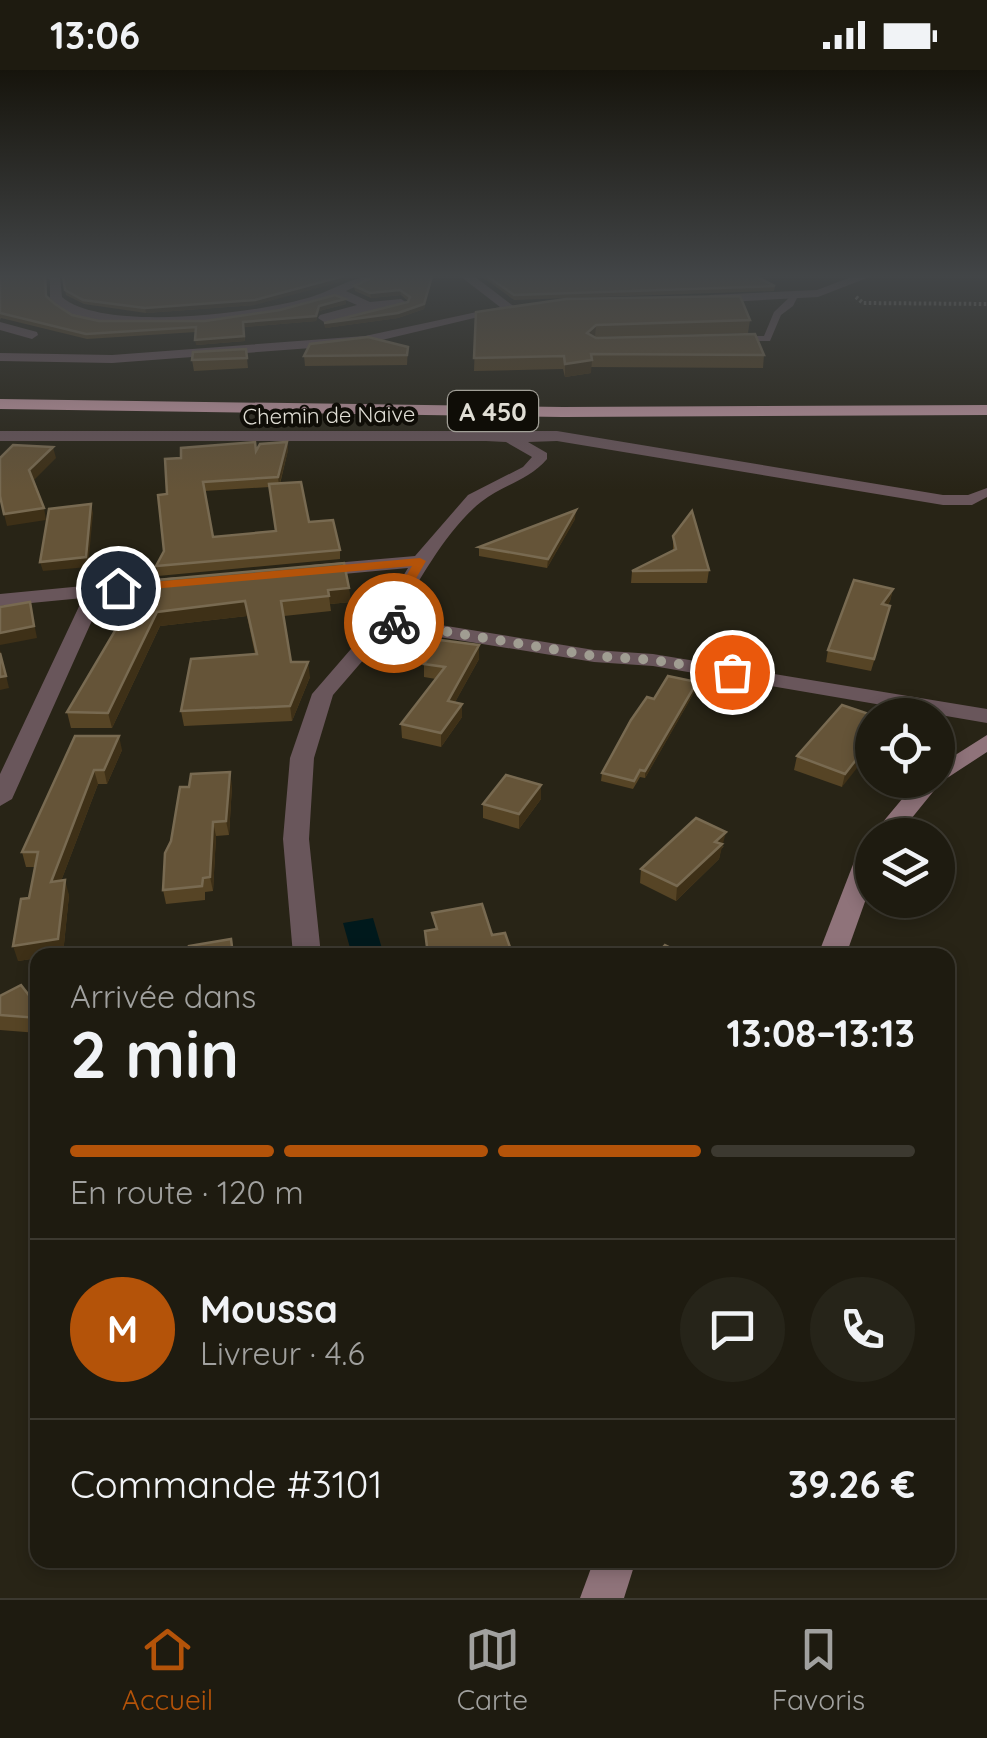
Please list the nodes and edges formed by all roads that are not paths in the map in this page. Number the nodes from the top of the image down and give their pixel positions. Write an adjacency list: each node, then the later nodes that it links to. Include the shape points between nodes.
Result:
1 (268, 347): 2 (street, via 112,359)
2 (0, 357)
3 (0, 393): 4 (highway, A 450, via 768,400)
4 (983, 395)
5 (0, 404): 6 (highway, A 450)
6 (987, 410)
7 (0, 436): 8 (street, Chemin de Naive)
8 (510, 438): 9 (street, via 557,436); 11 (street, Chemin de Naive)
9 (593, 444): 10 (street); 13 (street, via 943,500 972,500)
10 (575, 453): 11 (street); 12 (street)
11 (541, 456): 14 (street, via 529,470 474,499)
12 (761, 484)
13 (984, 492)
14 (420, 561): 15 (street); 19 (street)
15 (290, 573)
16 (197, 581): 17 (street)
17 (96, 591): 18 (street); 24 (street)
18 (0, 600)
19 (385, 622): 20 (street); 27 (street, via 323,694 302,758 296,838)
20 (987, 716)
21 (987, 742): 22 (main road)
22 (955, 764)
23 (916, 798): 25 (main road)
24 (0, 799)
25 (899, 818)
26 (855, 894): 28 (main road)
27 (306, 948)
28 (835, 948)
29 (612, 1568): 30 (main road)
30 (602, 1598)

